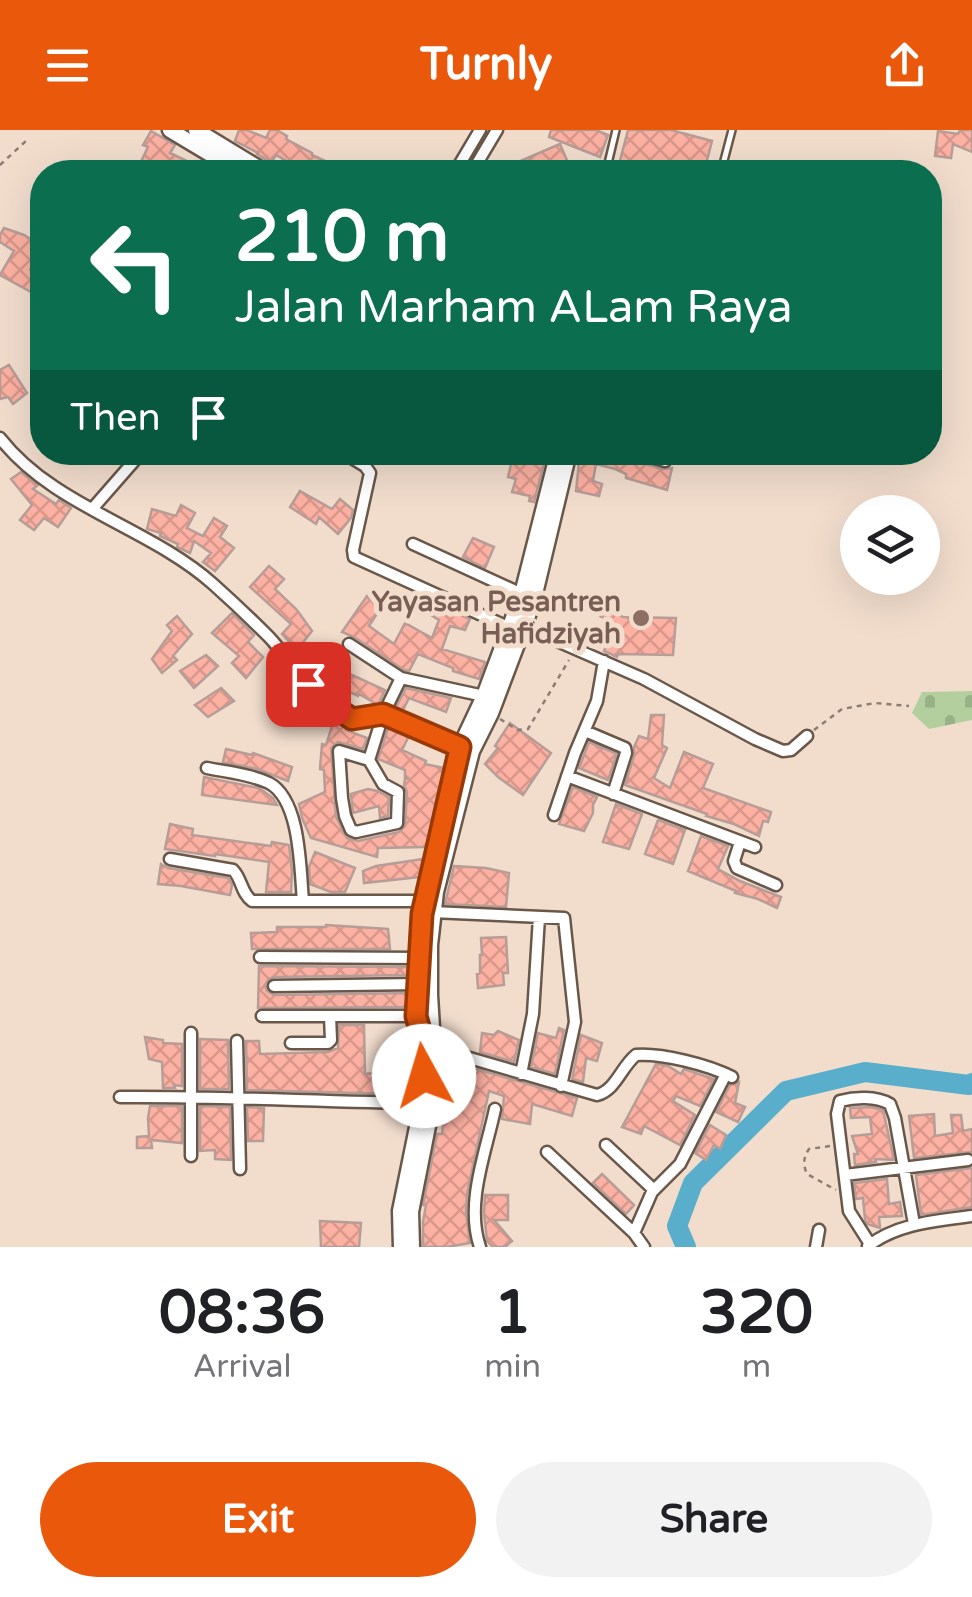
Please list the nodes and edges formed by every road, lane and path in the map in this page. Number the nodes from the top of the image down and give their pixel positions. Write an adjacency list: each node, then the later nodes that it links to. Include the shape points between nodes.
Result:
1 (170, 130): 8 (street)
2 (196, 130): 9 (street)
3 (480, 130): 10 (street)
4 (498, 130): 11 (street)
5 (616, 130): 12 (lane)
6 (732, 130): 13 (lane)
7 (27, 140): 14 (path)
8 (209, 160)
9 (246, 160)
10 (462, 160)
11 (479, 160)
12 (609, 160)
13 (723, 160)
14 (0, 165)
15 (0, 438): 20 (street, via 34,472)
16 (131, 465): 20 (street)
17 (364, 465): 23 (street, via 370,474 354,557)
18 (559, 465): 22 (street)
19 (560, 465): 23 (street, via 540,578)
20 (93, 508): 31 (street, via 198,572 336,709 352,719)
21 (413, 544): 22 (street)
22 (522, 594): 23 (street)
23 (517, 628): 25 (street); 28 (street); 30 (street)
24 (350, 644): 27 (street)
25 (575, 649): 26 (street); 30 (path, via 528,729)
26 (604, 661): 32 (street); 33 (street, via 783,751)
27 (401, 678): 28 (street); 31 (street)
28 (484, 696): 34 (street)
29 (909, 706): 33 (path, via 842,708)
30 (491, 713): 34 (street)
31 (383, 714): 34 (street); 35 (street)
32 (584, 732): 37 (street); 38 (street, via 626,750)
33 (807, 736)
34 (466, 749): 45 (street)
35 (369, 760): 35 (street, via 339,751 345,816 356,832 398,820 398,792 383,784)
36 (207, 768): 44 (street, via 258,779 284,798 296,830)
37 (567, 776): 38 (street); 39 (street)
38 (612, 794): 40 (street)
39 (554, 815)
40 (740, 842): 41 (street); 43 (street, via 737,868)
41 (755, 847)
42 (170, 860): 44 (street, via 233,870 252,901)
43 (776, 884)
44 (303, 901): 45 (street)
45 (428, 907): 46 (street); 48 (street); 57 (street)
46 (538, 917): 58 (street, via 533,1014); 59 (street, via 564,918 575,1022)
47 (260, 957): 48 (street)
48 (419, 958): 49 (street)
49 (418, 984): 50 (street); 53 (street)
50 (274, 986)
51 (262, 1016): 52 (street)
52 (330, 1016): 53 (street); 56 (street, via 328,1043)
53 (416, 1016): 57 (street)
54 (191, 1033): 60 (street)
55 (238, 1041): 62 (street)
56 (291, 1043)
57 (429, 1047): 58 (street); 63 (street); 75 (street, via 431,1110)
58 (521, 1074): 59 (street)
59 (561, 1086): 73 (street, via 602,1095 642,1054 729,1076 680,1164)
60 (190, 1096): 61 (street); 62 (street); 68 (street)
61 (120, 1097)
62 (239, 1099): 63 (street); 71 (street)
63 (422, 1104): 75 (street)
64 (495, 1109): 83 (street, via 475,1202)
65 (842, 1144): 70 (street, via 840,1101 886,1101 894,1110); 72 (street); 74 (path, via 809,1150 804,1167)
66 (606, 1145): 73 (street)
67 (547, 1152): 79 (street)
68 (191, 1156)
69 (968, 1160): 70 (street)
70 (903, 1168): 72 (street); 77 (street)
71 (240, 1169)
72 (845, 1175): 74 (street)
73 (654, 1190): 79 (street)
74 (846, 1195): 80 (street)
75 (406, 1211): 81 (street); 82 (street)
76 (972, 1216): 77 (street)
77 (914, 1224): 80 (street)
78 (819, 1230): 85 (street)
79 (634, 1233): 84 (street)
80 (869, 1246)
81 (402, 1247)
82 (412, 1247)
83 (480, 1247)
84 (644, 1247)
85 (816, 1247)

